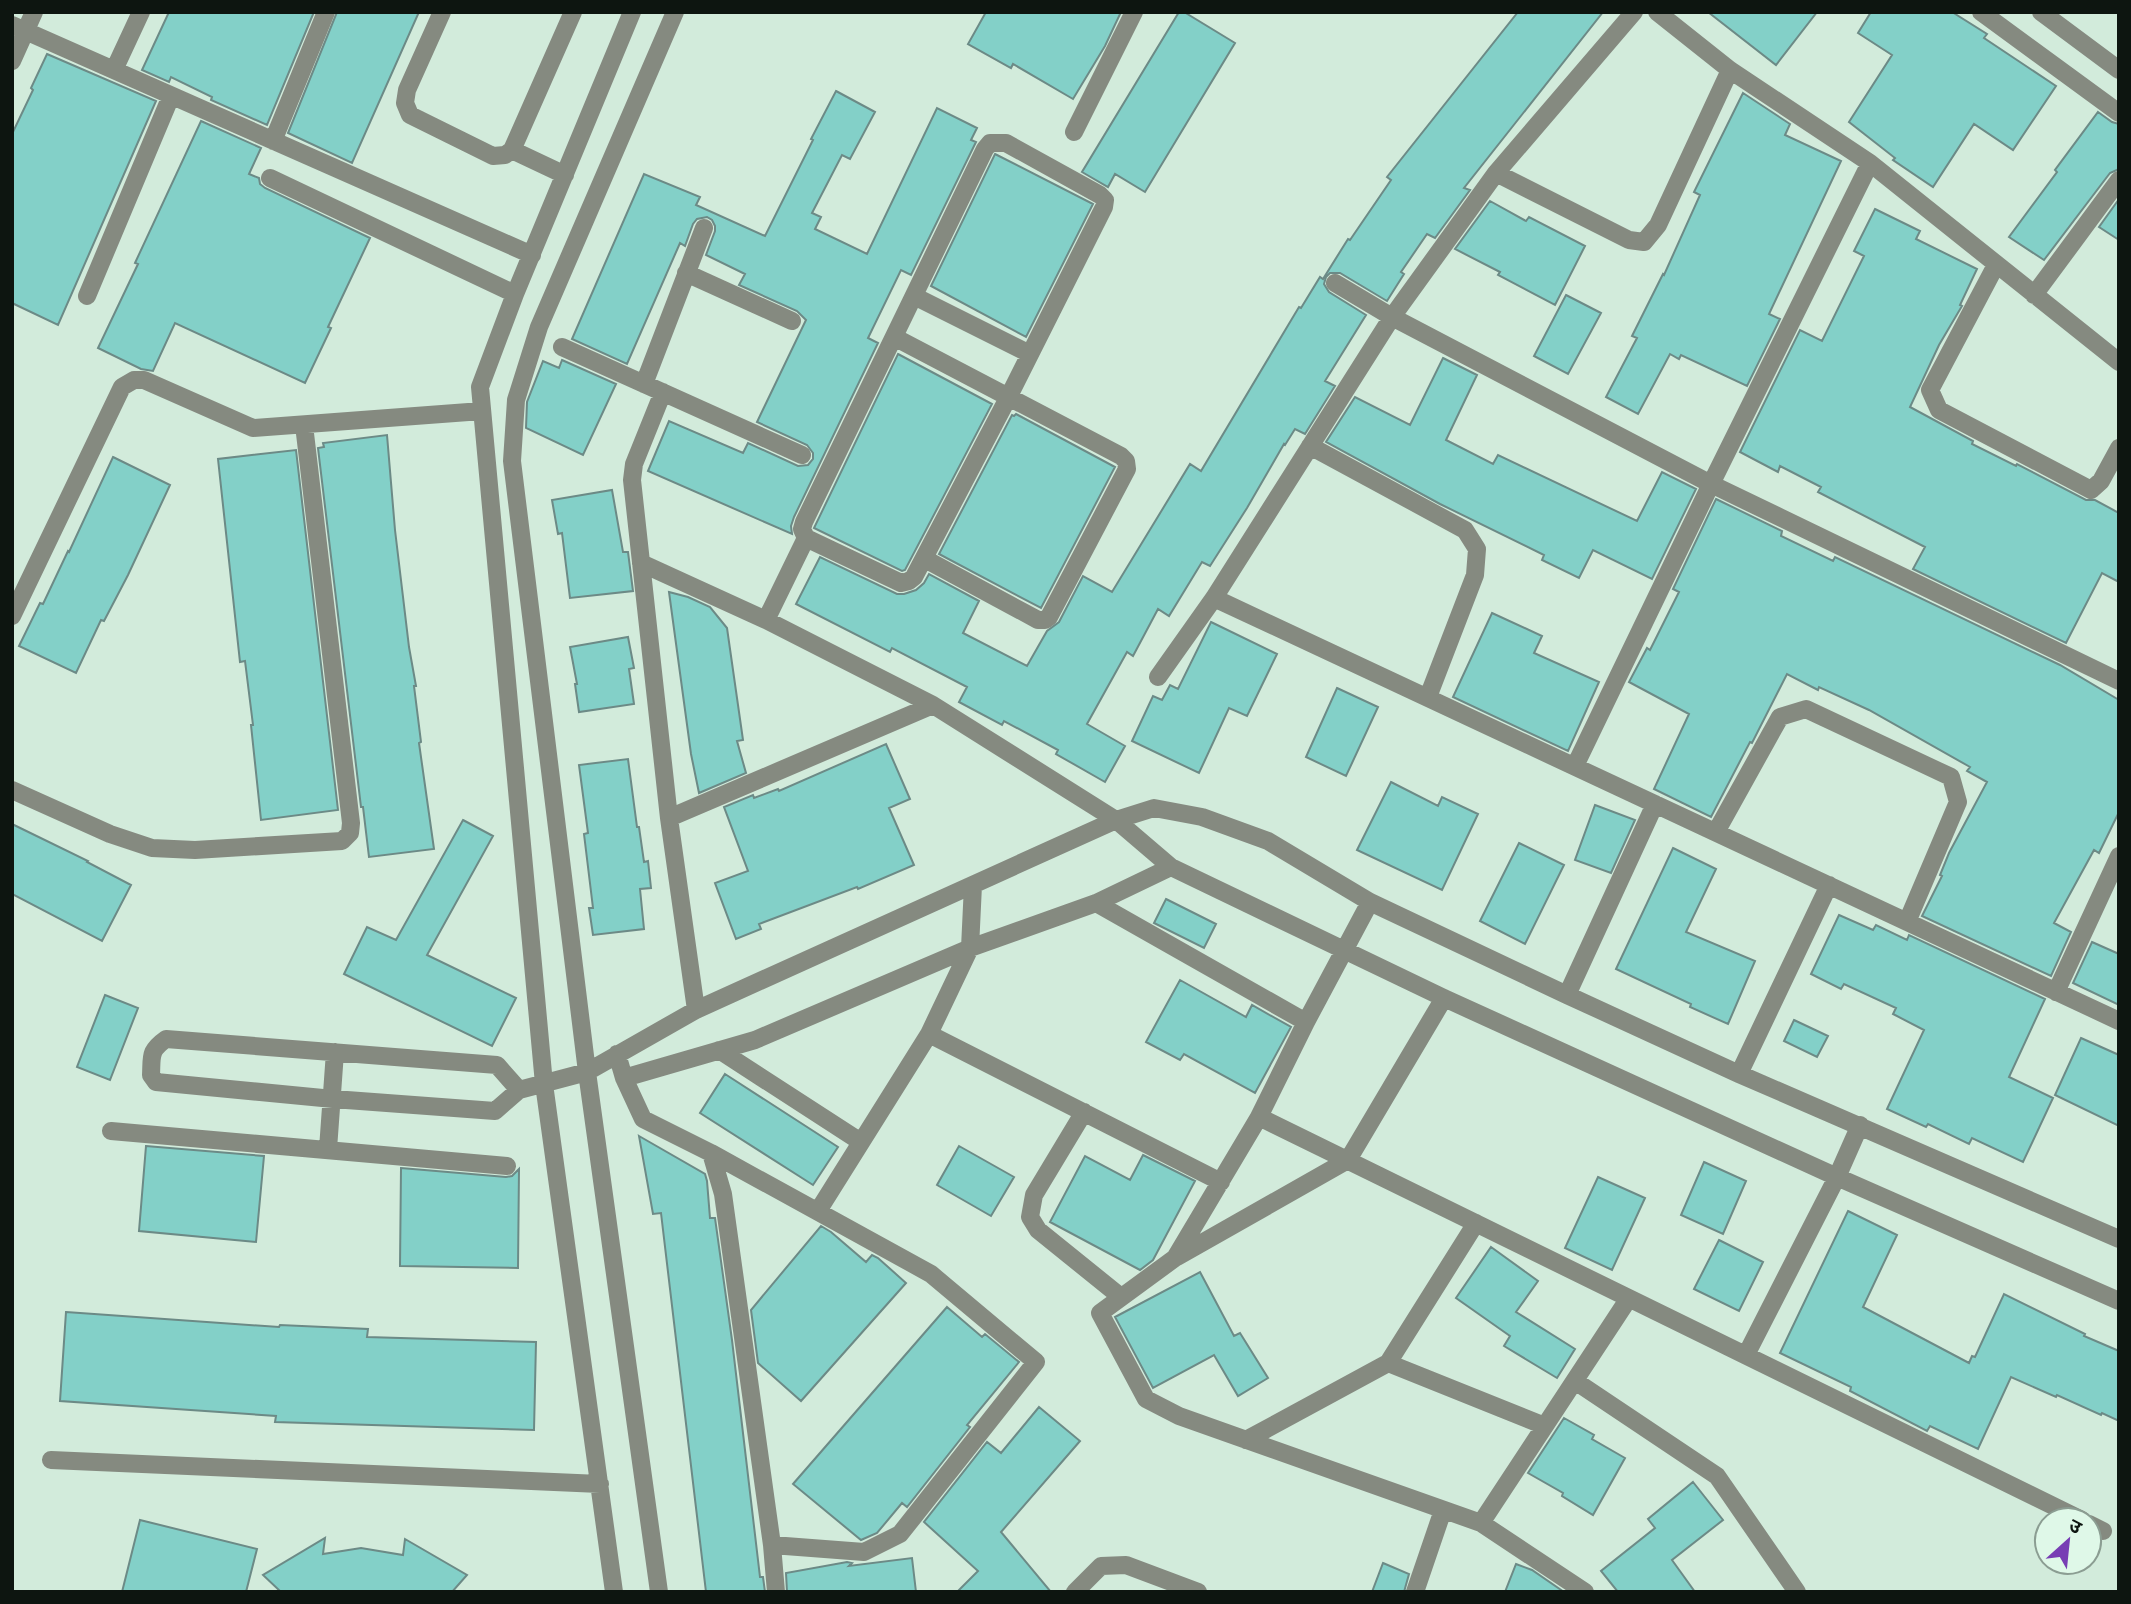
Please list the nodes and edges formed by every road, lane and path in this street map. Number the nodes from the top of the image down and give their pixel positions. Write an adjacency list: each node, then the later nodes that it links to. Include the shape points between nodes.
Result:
1 (34, 12): 13 (street)
2 (141, 12): 15 (street)
3 (326, 12): 21 (street)
4 (442, 12): 22 (street, via 407,90 405,103 410,115 493,156)
5 (573, 12): 22 (street)
6 (675, 12): 87 (street, via 539,327 516,400 512,461)
7 (1133, 12): 20 (street)
8 (1634, 12): 24 (street)
9 (1657, 12): 16 (street)
10 (1981, 12): 19 (street)
11 (2041, 12): 17 (street)
12 (630, 13): 25 (street)
13 (19, 28): 14 (street); 15 (street)
14 (12, 61)
15 (114, 70): 18 (street)
16 (1730, 70): 23 (street); 24 (street, via 1658,225 1644,242 1629,240)
17 (2119, 70)
18 (171, 96): 21 (street); 35 (street)
19 (2119, 113)
20 (1073, 132)
21 (273, 141): 29 (street)
22 (512, 150): 25 (street)
23 (1870, 163): 30 (street); 51 (street)
24 (1496, 173): 37 (street)
25 (565, 175): 29 (street)
26 (270, 178): 33 (street)
27 (2119, 180): 34 (street)
28 (704, 228): 31 (street)
29 (531, 255): 33 (street)
30 (1996, 265): 34 (street); 49 (street, via 1930,390 1939,410 2091,490)
31 (686, 273): 38 (street); 43 (street)
32 (1335, 283): 37 (street)
33 (515, 294): 46 (street, via 480,387)
34 (2034, 295): 42 (street)
35 (88, 296)
36 (914, 296): 39 (street); 41 (street); 41 (street, via 985,149 1006,143 1105,200)
37 (1392, 317): 48 (street); 51 (street)
38 (792, 321)
39 (894, 337): 45 (street); 52 (street, via 804,522)
40 (562, 347): 43 (street)
41 (1030, 354): 45 (street)
42 (2119, 362)
43 (644, 384): 44 (street)
44 (663, 392): 50 (street); 54 (street, via 632,470)
45 (1009, 396): 53 (street); 53 (street, via 1121,456 1126,461 1125,476 1045,620)
46 (482, 411): 47 (street); 90 (street)
47 (304, 425): 56 (street, via 253,428 144,380 122,387); 63 (street, via 350,833 342,841 195,850 152,848)
48 (1310, 446): 55 (street); 60 (street, via 1465,530 1477,549 1475,575)
49 (2119, 448)
50 (802, 455)
51 (1711, 484): 59 (street); 62 (street)
52 (806, 538): 53 (street, via 901,583 914,577); 57 (street)
53 (925, 559)
54 (641, 563): 57 (street); 65 (street)
55 (1214, 597): 58 (street); 60 (street)
56 (12, 616)
57 (766, 621): 61 (street)
58 (1158, 677)
59 (2119, 681)
60 (1429, 698): 62 (street)
61 (933, 705): 65 (street); 66 (street)
62 (1576, 766): 64 (street)
63 (12, 790)
64 (1655, 804): 67 (street); 78 (street)
65 (669, 818): 80 (street)
66 (1116, 820): 69 (street); 70 (street); 72 (street, via 1154,808 1202,817 1268,841)
67 (1716, 832): 71 (street); 74 (street, via 1780,718 1807,709 1951,777 1958,802)
68 (2119, 856): 77 (street)
69 (1171, 867): 73 (street); 76 (street)
70 (973, 885): 75 (street); 80 (street)
71 (1829, 885): 74 (street); 88 (street)
72 (1370, 902): 76 (street); 78 (street)
73 (1096, 903): 75 (street); 82 (street)
74 (1907, 922): 77 (street)
75 (970, 948): 83 (street); 84 (street, via 755,1040)
76 (1346, 950): 79 (street); 82 (street)
77 (2056, 992): 81 (street)
78 (1567, 995): 88 (street)
79 (1444, 998): 100 (street); 102 (street)
80 (696, 1010): 86 (street)
81 (2119, 1021)
82 (1306, 1022): 94 (street)
83 (929, 1034): 93 (street); 97 (street)
84 (719, 1050): 89 (street); 97 (street)
85 (335, 1052): 91 (street, via 497,1065); 92 (street); 92 (street, via 166,1039 152,1052 150,1075 156,1082)
86 (617, 1054): 87 (street); 89 (street)
87 (587, 1072): 90 (street); 123 (street)
88 (1740, 1074): 95 (street)
89 (624, 1078): 99 (street, via 643,1119)
90 (544, 1084): 91 (street); 117 (street)
91 (519, 1090): 92 (street, via 495,1111)
92 (333, 1100): 98 (street)
93 (1084, 1112): 103 (street); 108 (street, via 1034,1195 1030,1217 1038,1230)
94 (1259, 1116): 100 (street); 103 (street)
95 (1860, 1125): 102 (street); 106 (street)
96 (111, 1130): 98 (street)
97 (861, 1142): 104 (street)
98 (328, 1149): 101 (street)
99 (711, 1153): 104 (street); 121 (street, via 723,1194)
100 (1348, 1160): 105 (street); 107 (street)
101 (507, 1166)
102 (1837, 1177): 110 (street); 111 (street)
103 (1221, 1182): 107 (street)
104 (818, 1211): 121 (street, via 931,1274 1037,1362 900,1534 864,1552)
105 (1476, 1223): 109 (street); 112 (street)
106 (2119, 1239)
107 (1175, 1258): 108 (street)
108 (1121, 1297): 115 (street, via 1100,1313 1146,1399)
109 (1629, 1298): 111 (street); 113 (street)
110 (2119, 1301)
111 (1746, 1355): 118 (street)
112 (1388, 1363): 114 (street); 115 (street)
113 (1575, 1381): 114 (street); 129 (street, via 1717,1476)
114 (1545, 1426): 120 (street)
115 (1245, 1440): 119 (street)
116 (51, 1460): 117 (street)
117 (600, 1484): 122 (street)
118 (2053, 1506)
119 (1443, 1510): 120 (street); 127 (street)
120 (1481, 1523): 128 (street)
121 (772, 1545): 124 (street)
122 (614, 1592)
123 (659, 1592)
124 (776, 1592)
125 (1075, 1592): 126 (street, via 1101,1566 1126,1565)
126 (1198, 1592)
127 (1415, 1592)
128 (1585, 1592)
129 (1797, 1592)

